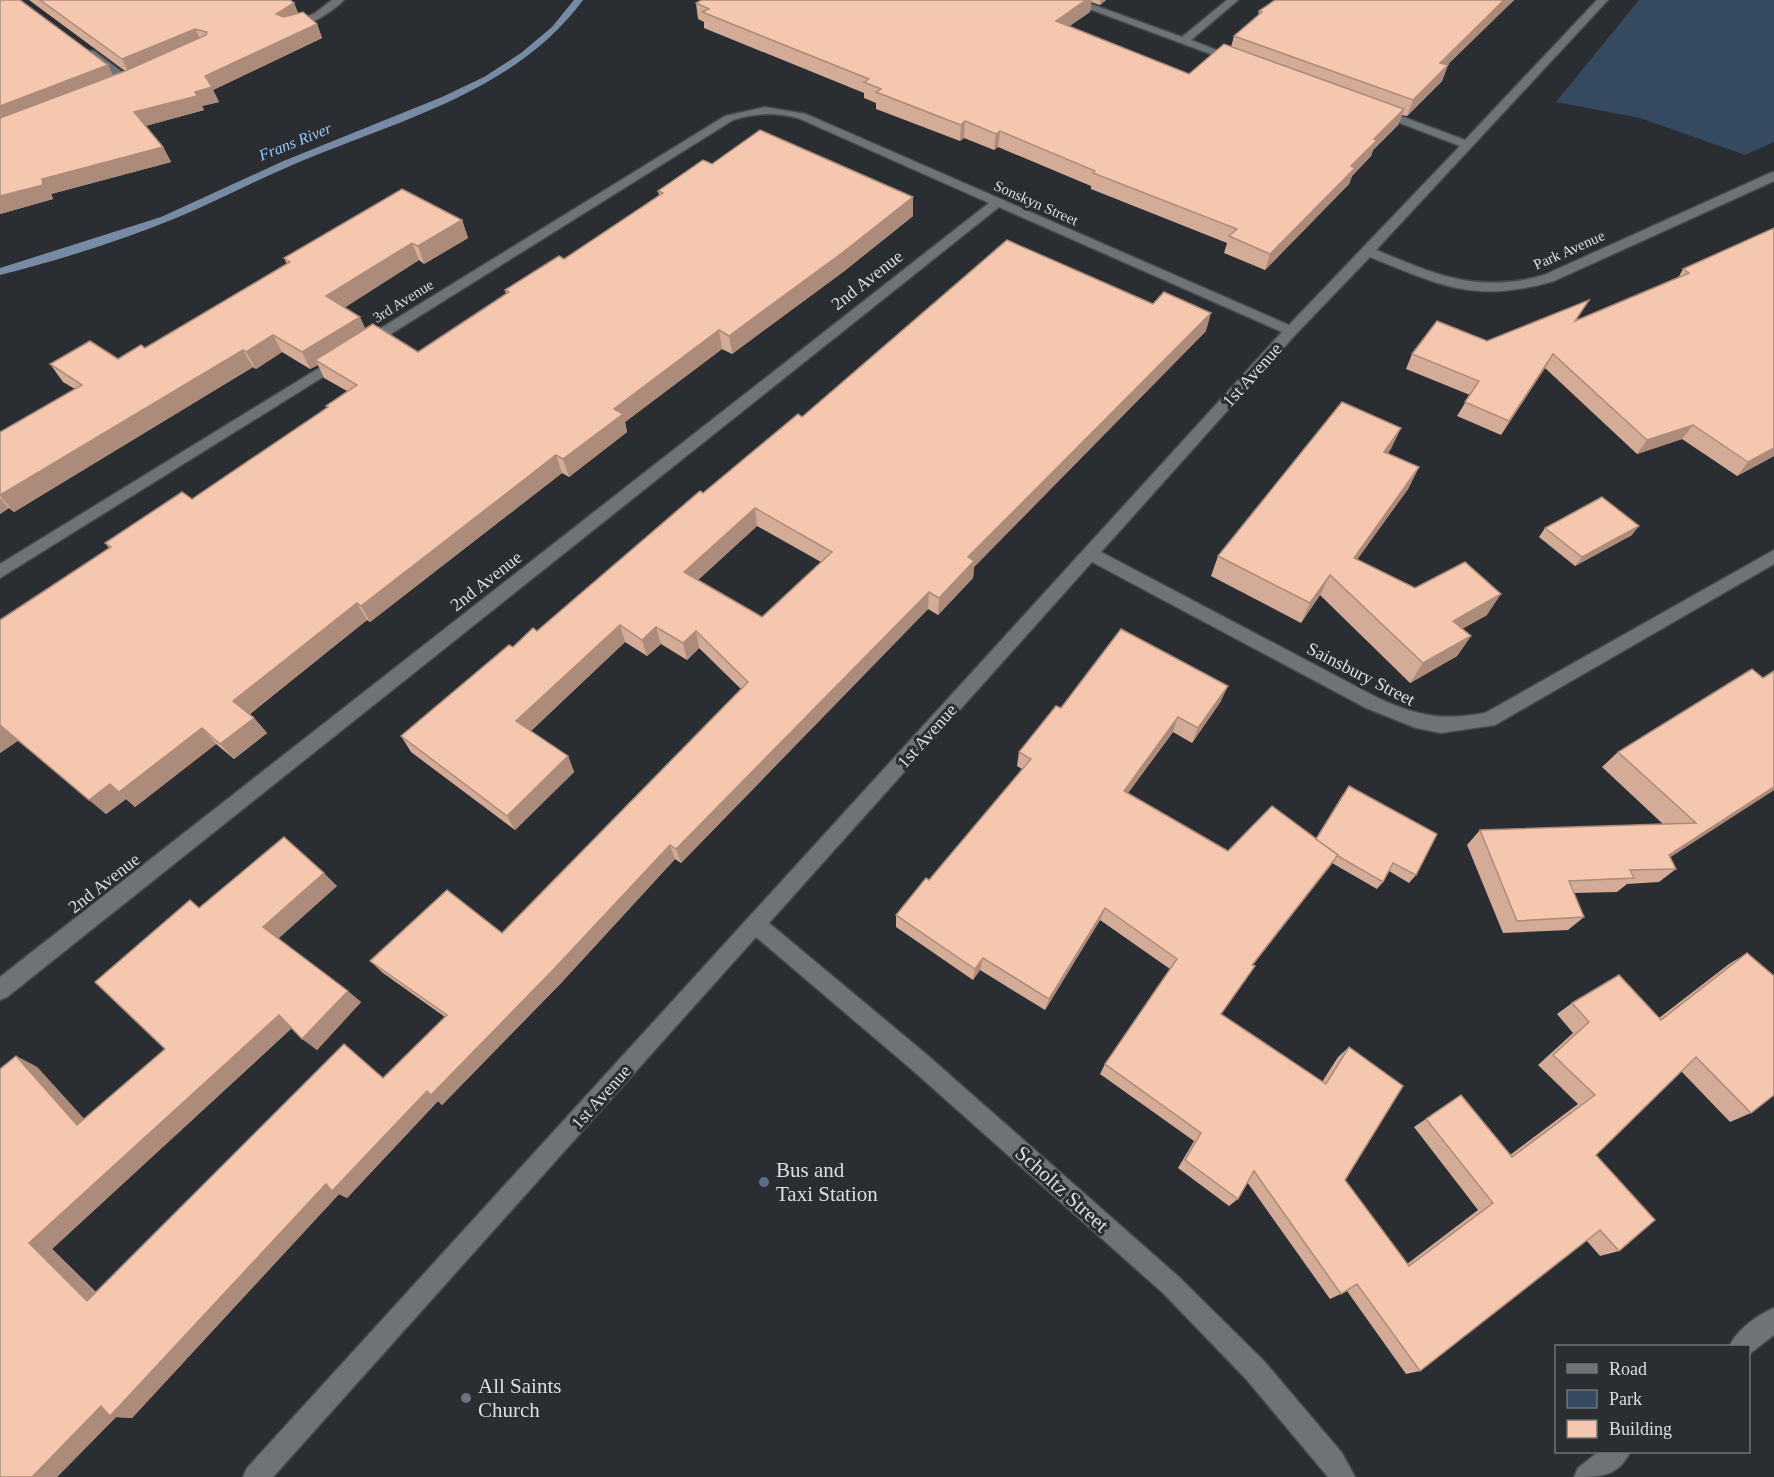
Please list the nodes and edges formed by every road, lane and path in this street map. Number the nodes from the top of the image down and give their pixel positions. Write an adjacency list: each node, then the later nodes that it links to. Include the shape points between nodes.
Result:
1 (339, 0): 5 (street, via 319,15)
2 (1070, 0): 6 (street)
3 (1233, 0): 6 (street)
4 (1603, 0): 12 (street, 1st Avenue)
5 (289, 27)
6 (1183, 41): 8 (street)
7 (82, 47): 9 (street)
8 (1250, 65)
9 (128, 81)
10 (1362, 105): 12 (street)
11 (767, 109): 14 (street, Sonskyn Street, via 802,116); 19 (street, 3rd Avenue, via 729,117)
12 (1466, 144): 15 (street, 1st Avenue)
13 (1774, 176): 15 (street, Park Avenue, via 1549,278 1515,288 1481,290 1435,279)
14 (996, 203): 16 (street, Sonskyn Street); 21 (street, 2nd Avenue)
15 (1369, 252): 16 (street, 1st Avenue)
16 (1291, 331): 17 (street, 1st Avenue)
17 (1091, 554): 18 (street, Sainsbury Street, via 1371,703 1415,723 1456,727 1489,720); 20 (street, 1st Avenue)
18 (1774, 555)
19 (0, 572)
20 (756, 926): 25 (street, 1st Avenue); 26 (street, Scholtz Street, via 918,1061 1171,1285 1255,1370)
21 (0, 990)
22 (1774, 1320): 23 (street)
23 (1744, 1345)
24 (1616, 1453): 27 (street)
25 (256, 1477)
26 (1342, 1477)
27 (1587, 1477)

